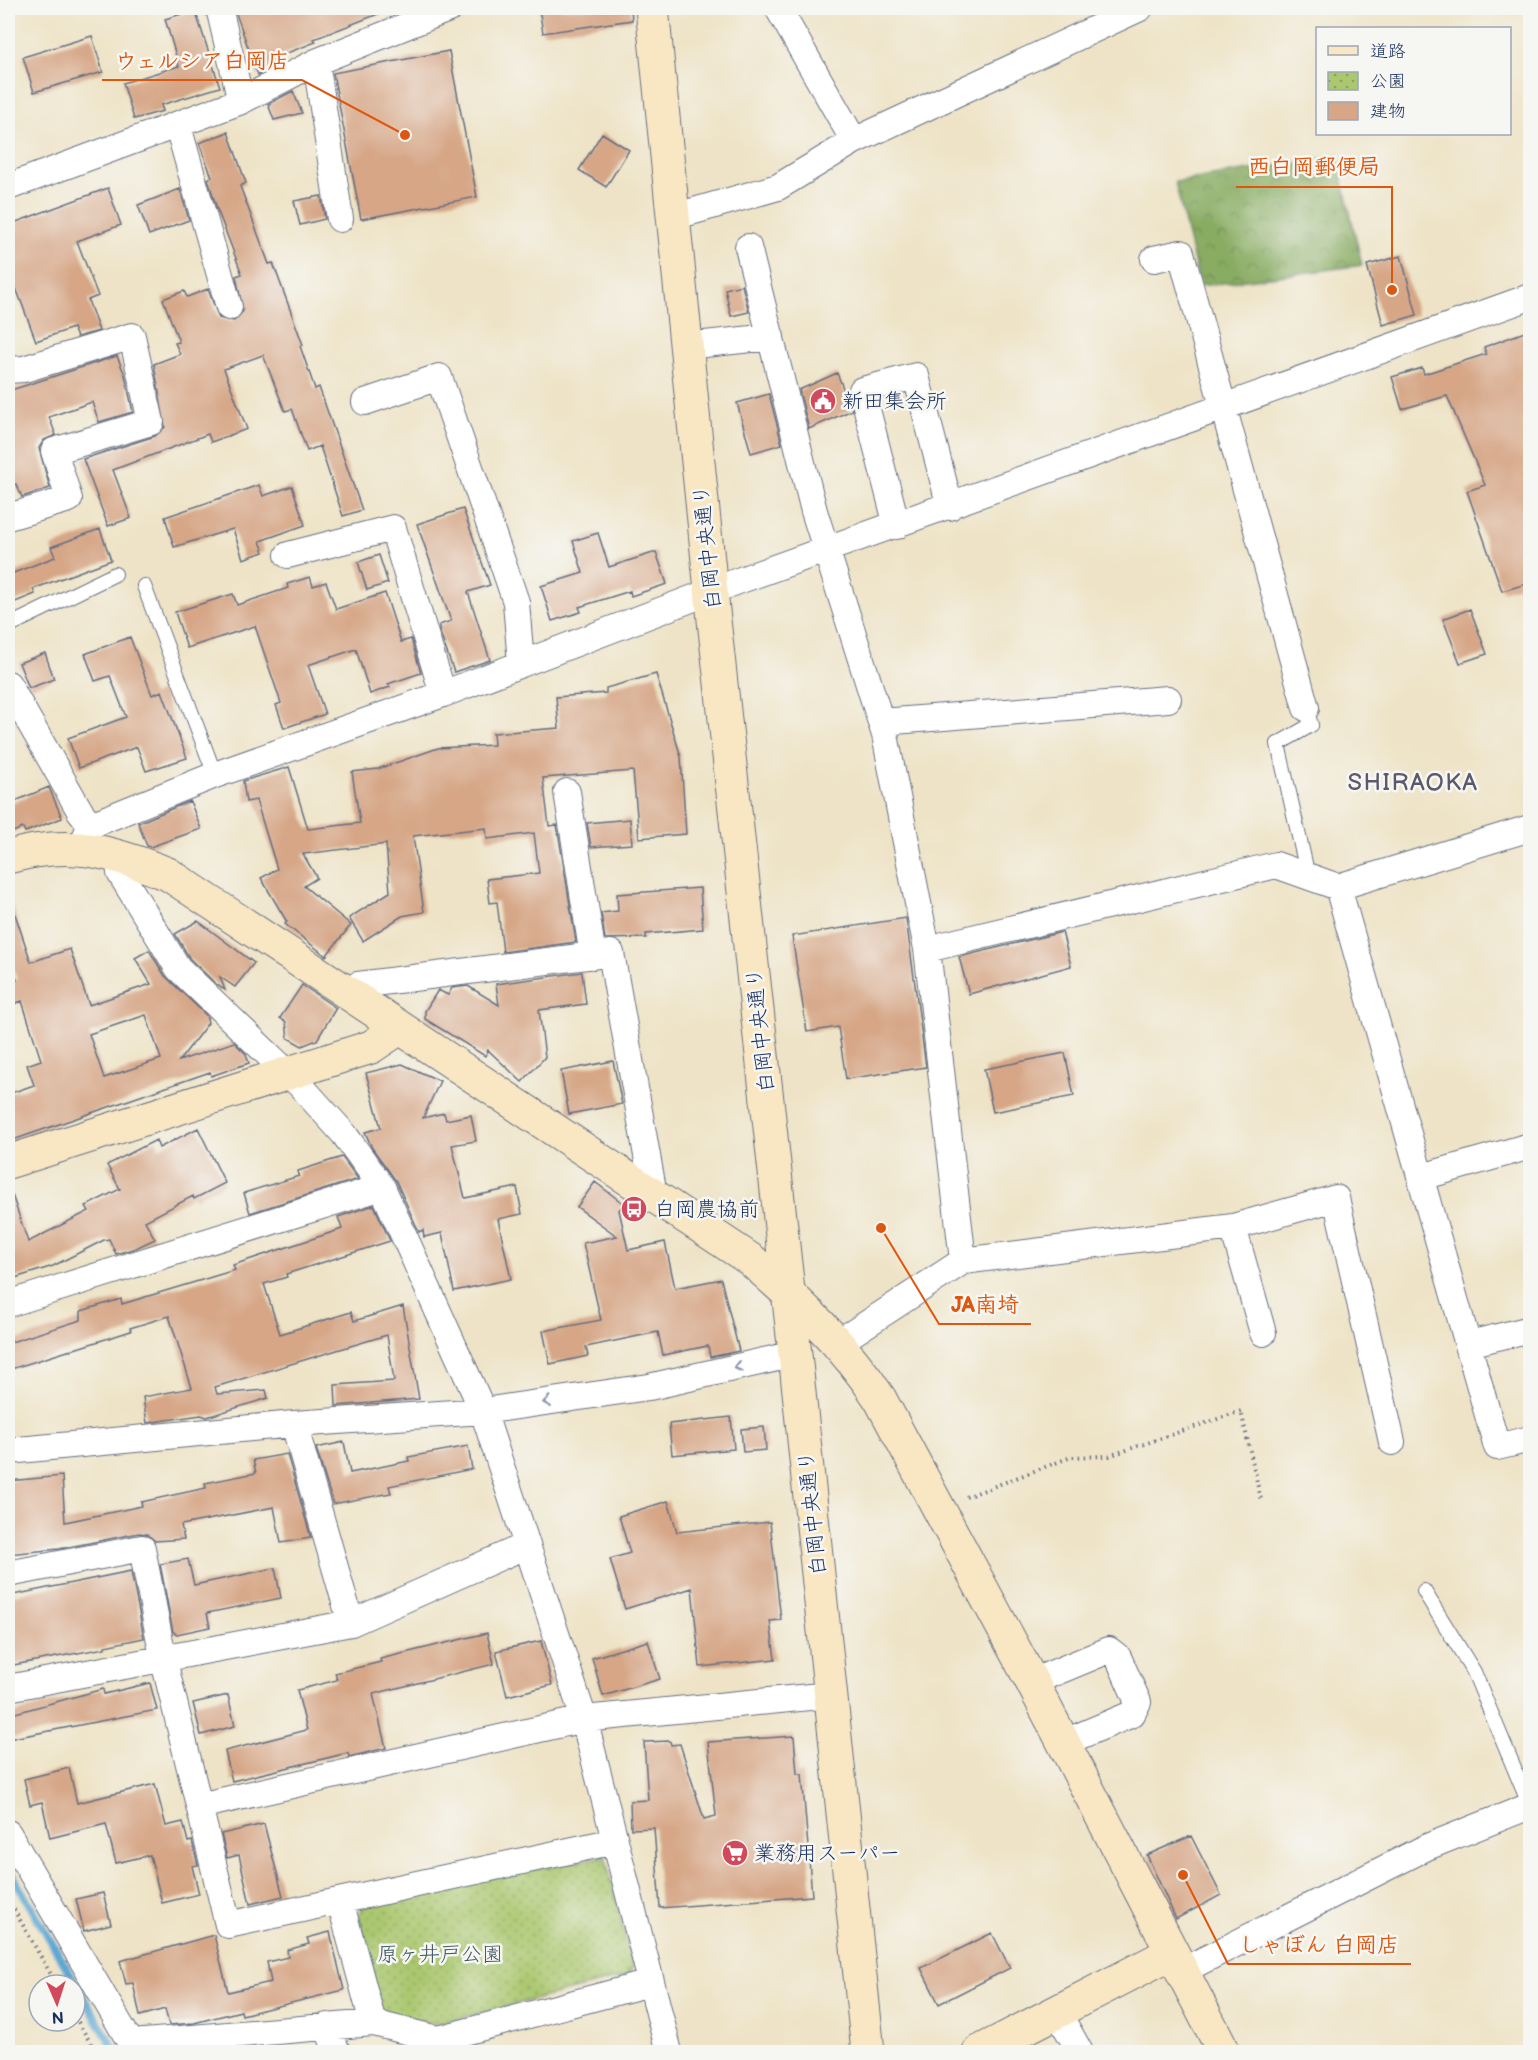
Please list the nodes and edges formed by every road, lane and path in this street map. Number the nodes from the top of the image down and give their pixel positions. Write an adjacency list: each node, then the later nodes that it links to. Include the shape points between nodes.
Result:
1 (219, 8): 7 (street)
2 (451, 8): 6 (street)
3 (652, 8): 11 (street, 白岡中央通り)
4 (778, 8): 9 (street)
5 (1140, 8): 9 (street)
6 (316, 62): 7 (street); 12 (street)
7 (241, 101): 8 (street)
8 (178, 126): 10 (street); 16 (street)
9 (854, 141): 11 (street, via 778,187)
10 (8, 188)
11 (673, 217): 18 (street, 白岡中央通り)
12 (340, 219)
13 (748, 247): 17 (street)
14 (1154, 259): 21 (street, via 1181,253)
15 (1530, 297): 21 (street)
16 (229, 307)
17 (771, 337): 18 (street); 25 (street)
18 (686, 346): 29 (street, 白岡中央通り)
19 (8, 370): 23 (street, via 24,369 132,336 151,422 54,451 69,499)
20 (365, 402): 31 (street, via 439,377 516,602)
21 (1223, 408): 22 (street); 35 (street)
22 (950, 507): 24 (street); 24 (street, via 916,376 862,390)
23 (8, 518)
24 (897, 526): 25 (street)
25 (826, 550): 29 (street); 36 (street)
26 (288, 555): 33 (street, via 393,528)
27 (114, 574): 30 (lane)
28 (144, 586): 37 (lane)
29 (712, 592): 31 (street); 57 (street, 白岡中央通り)
30 (8, 626)
31 (521, 664): 33 (street)
32 (8, 684): 40 (street, via 80,811)
33 (443, 694): 37 (street)
34 (1168, 699): 36 (street)
35 (1306, 708): 43 (lane, via 1311,724 1278,744)
36 (882, 722): 45 (street)
37 (215, 775): 40 (street)
38 (567, 792): 46 (street)
39 (1530, 828): 44 (street)
40 (85, 837): 41 (street); 42 (street)
41 (118, 855): 47 (street, via 168,874); 49 (street, via 120,873 178,968)
42 (8, 858)
43 (1308, 876): 44 (street); 45 (street, via 1276,865)
44 (1338, 887): 52 (street)
45 (927, 949): 56 (street)
46 (593, 956): 47 (street, via 358,985); 54 (street, via 611,953)
47 (351, 994): 48 (street)
48 (396, 1025): 49 (street, via 371,1047); 54 (street)
49 (288, 1073): 51 (street); 53 (street, via 344,1134)
50 (1530, 1146): 52 (street)
51 (8, 1162)
52 (1422, 1177): 62 (street)
53 (382, 1187): 58 (street); 64 (street)
54 (654, 1195): 57 (street, via 751,1260)
55 (1233, 1227): 56 (street); 60 (street); 67 (street, via 1336,1198)
56 (963, 1261): 61 (street)
57 (789, 1293): 61 (street); 63 (street, 白岡中央通り)
58 (8, 1304)
59 (1530, 1329): 62 (street)
60 (1263, 1333)
61 (837, 1341): 70 (street, via 880,1399)
62 (1469, 1344): 66 (street, via 1497,1447)
63 (795, 1354): 64 (street, one-way to 64, via 649,1387); 78 (street, 白岡中央通り)
64 (483, 1412): 65 (street); 71 (street)
65 (294, 1424): 68 (street); 74 (street)
66 (1530, 1439)
67 (1392, 1442)
68 (8, 1451)
69 (1261, 1500): 70 (path, via 1241,1411 1109,1456 1071,1457)
70 (938, 1508): 76 (street)
71 (525, 1546): 74 (street); 79 (street)
72 (8, 1574): 75 (street, via 142,1548)
73 (1424, 1592): 82 (lane, via 1474,1672)
74 (351, 1623): 75 (street)
75 (163, 1657): 77 (street); 81 (street)
76 (1032, 1682): 80 (street); 80 (street, via 1109,1650 1118,1657 1138,1702 1132,1714)
77 (8, 1688)
78 (830, 1695): 79 (street); 99 (street, 白岡中央通り)
79 (584, 1719): 81 (street); 84 (street)
80 (1063, 1743): 87 (street)
81 (199, 1806): 86 (street, via 228,1924)
82 (1530, 1806): 87 (street, via 1427,1847)
83 (8, 1833): 95 (street)
84 (615, 1841): 86 (street); 89 (street)
85 (8, 1899): 88 (path)
86 (340, 1901): 91 (street)
87 (1177, 1962): 90 (street); 102 (street)
88 (50, 1973)
89 (650, 1983): 91 (street, via 438,2039); 98 (street)
90 (1057, 2011): 100 (street); 101 (street)
91 (373, 2023): 92 (street)
92 (327, 2026): 94 (street); 97 (street)
93 (85, 2033): 96 (path)
94 (220, 2044): 95 (street)
95 (134, 2048)
96 (96, 2052)
97 (338, 2052)
98 (669, 2052)
99 (868, 2052)
100 (979, 2052)
101 (1080, 2052)
102 (1224, 2052)

